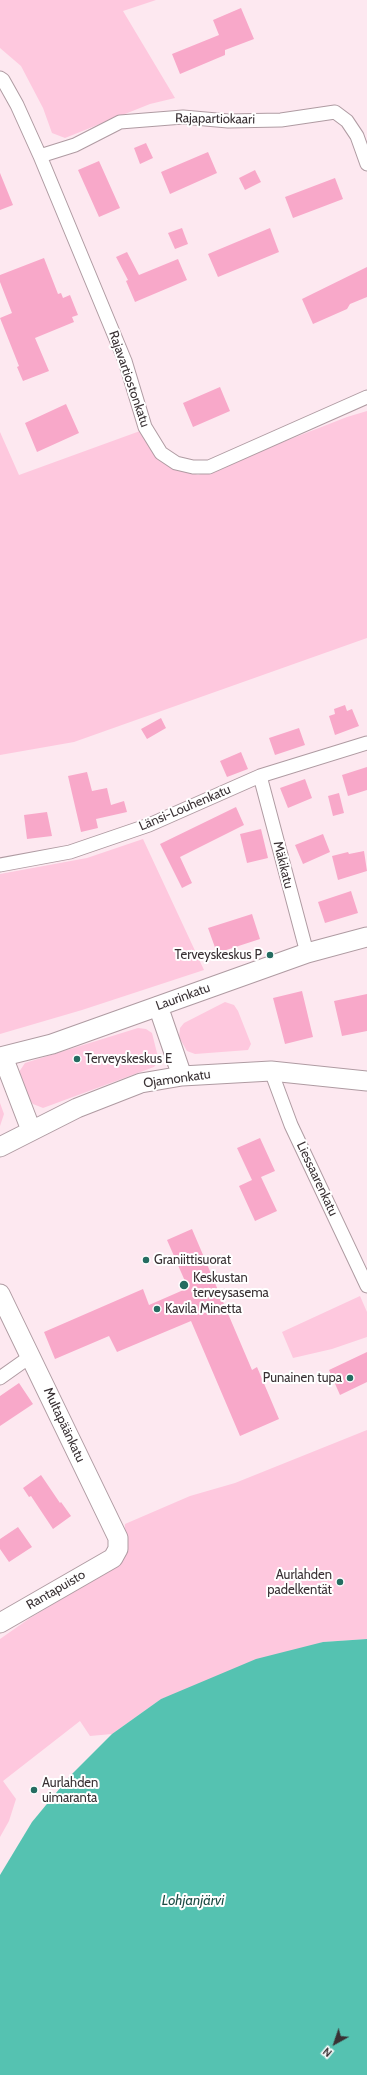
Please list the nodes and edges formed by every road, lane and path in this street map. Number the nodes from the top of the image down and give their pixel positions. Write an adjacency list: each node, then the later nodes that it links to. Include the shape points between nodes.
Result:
1 (0, 78): 2 (street, Rajavartiostonkatu, via 17,105)
2 (40, 156): 3 (street, Rajapartiokaari, via 75,145 120,122 183,117 228,121 281,120 335,112 347,121 357,136); 4 (street, Rajavartiostonkatu, via 125,361 145,427 161,453 176,463 209,467)
3 (367, 164)
4 (367, 397)
5 (367, 743): 6 (street, Länsi-Louhenkatu)
6 (260, 776): 7 (street, Länsi-Louhenkatu, via 149,825 91,845 70,852); 9 (street, Mäkikatu)
7 (0, 865)
8 (367, 937): 9 (street, Laurinkatu)
9 (307, 953): 10 (street, Laurinkatu)
10 (158, 1006): 11 (street, Laurinkatu, via 52,1044); 13 (street)
11 (2, 1057): 15 (street)
12 (271, 1071): 13 (street, Ojamonkatu); 14 (street, Ojamonkatu); 17 (street, Liessaarenkatu, via 291,1125)
13 (182, 1076): 15 (street, Ojamonkatu, via 141,1083 117,1091)
14 (367, 1081)
15 (31, 1130): 16 (street, Ojamonkatu)
16 (0, 1147)
17 (367, 1286)
18 (0, 1294): 19 (street, Multapäänkatu)
19 (31, 1356): 20 (street); 21 (street, Multapäänkatu, via 118,1538 118,1549)
20 (0, 1378)
21 (113, 1558): 22 (street, Rantapuisto)
22 (0, 1623)

